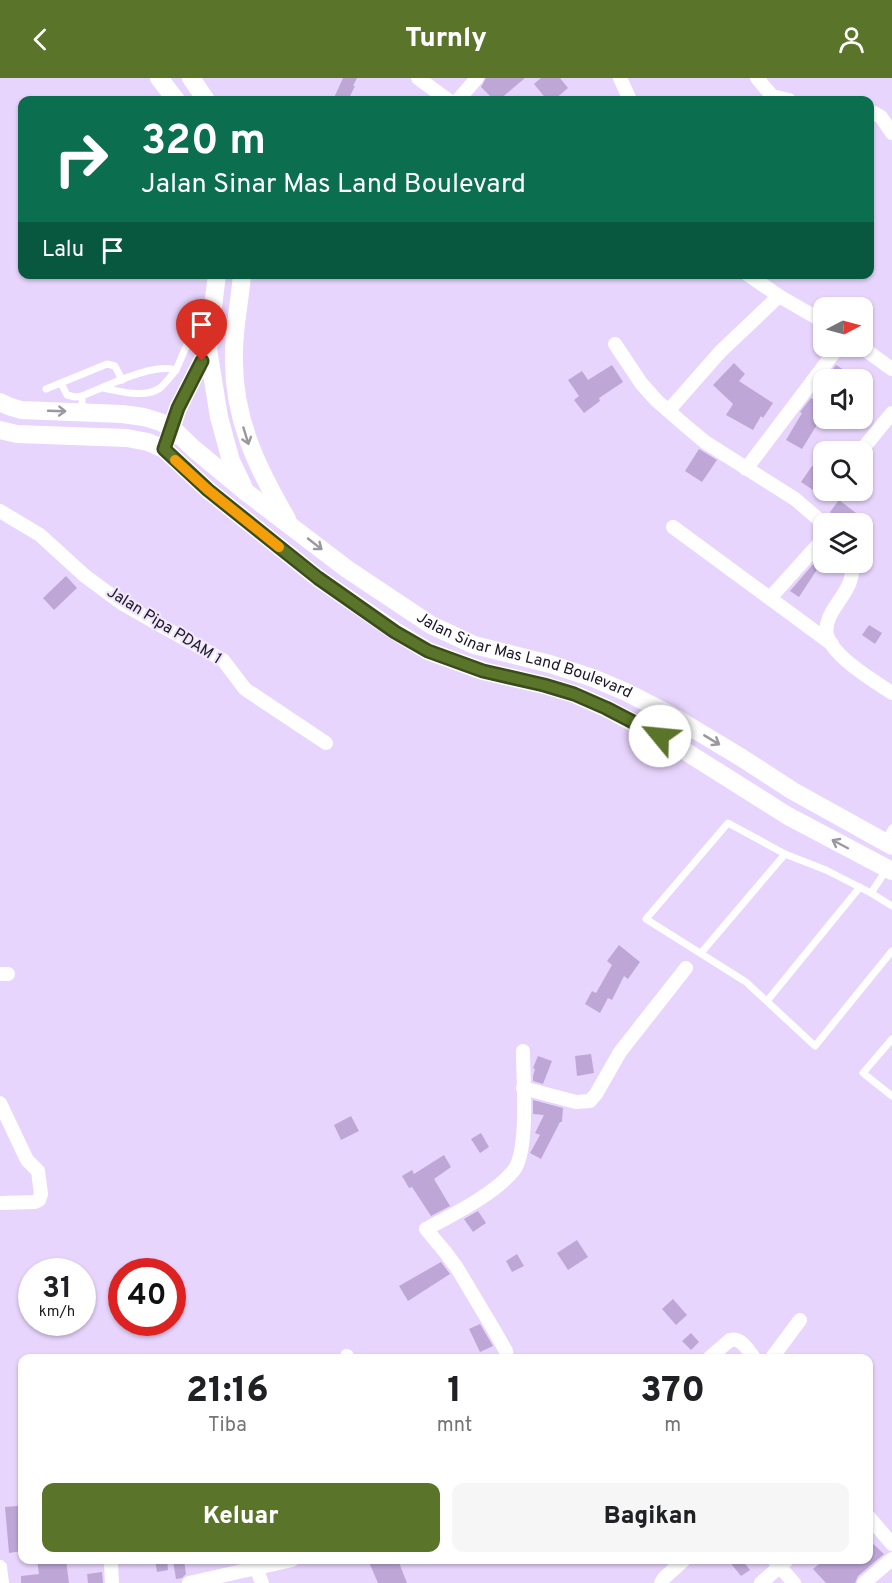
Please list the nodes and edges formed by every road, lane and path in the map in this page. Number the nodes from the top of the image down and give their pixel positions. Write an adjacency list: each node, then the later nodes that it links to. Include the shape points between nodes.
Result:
1 (159, 78): 7 (street)
2 (191, 78): 8 (street)
3 (418, 78): 9 (street)
4 (477, 78): 10 (street)
5 (620, 78): 11 (street)
6 (757, 78): 12 (street)
7 (173, 96)
8 (203, 96)
9 (443, 96)
10 (461, 96)
11 (628, 96)
12 (772, 96)
13 (874, 113): 14 (street)
14 (892, 133)
15 (216, 279): 20 (street)
16 (242, 279): 33 (street, Jalan Sinar Mas Land Boulevard, via 234,354)
17 (754, 279): 18 (street)
18 (779, 296): 19 (street); 35 (street, via 720,352)
19 (813, 316)
20 (211, 330): 22 (street); 26 (lane, via 193,334)
21 (615, 344): 35 (street, via 640,383)
22 (208, 349): 36 (street); 38 (street, via 178,408)
23 (873, 355): 25 (street)
24 (831, 357): 42 (street)
25 (892, 369)
26 (176, 370): 27 (lane, via 159,369); 29 (lane, via 153,392 138,394)
27 (122, 380): 28 (lane, via 115,366 107,364); 29 (lane)
28 (61, 383): 30 (lane); 32 (lane, via 67,395)
29 (103, 388): 32 (lane)
30 (46, 389)
31 (0, 402): 34 (street, Jalan Sinar Mas Land Boulevard)
32 (82, 404): 34 (street, Jalan Sinar Mas Land Boulevard, one-way to 32); 38 (street, Jalan Sinar Mas Land Boulevard, via 144,417)
33 (239, 406): 36 (street); 46 (street, Jalan Sinar Mas Land Boulevard, one-way to 46, via 251,450)
34 (21, 410): 39 (street)
35 (669, 410): 42 (street, via 705,442)
36 (218, 411): 43 (street, via 231,461)
37 (892, 413): 40 (street)
38 (172, 429): 41 (street); 43 (street, Jalan Sinar Mas Land Boulevard)
39 (8, 432): 41 (street, Jalan Sinar Mas Land Boulevard, via 127,438)
40 (869, 441)
41 (164, 449): 48 (street, Jalan Sinar Mas Land Boulevard)
42 (746, 469): 45 (street)
43 (246, 492): 46 (street, Jalan Sinar Mas Land Boulevard); 48 (street)
44 (0, 511): 54 (street, Jalan Pipa PDAM 1, via 40,535 123,604 223,660 245,689)
45 (813, 515)
46 (290, 524): 55 (street, Jalan Sinar Mas Land Boulevard, one-way to 55, via 347,569 431,625 474,645 550,664 626,692 669,714 793,791)
47 (673, 527): 51 (street)
48 (283, 550): 57 (street, Jalan Sinar Mas Land Boulevard, one-way to 48, via 788,816 677,746 606,708 574,694 483,671 428,651 395,632)
49 (813, 550): 51 (street)
50 (853, 573): 52 (street, via 827,622)
51 (770, 598): 52 (street)
52 (832, 644): 53 (street, via 841,656)
53 (892, 693)
54 (327, 743)
55 (889, 838)
56 (785, 854): 58 (lane); 62 (lane); 62 (lane, via 728,823 646,919)
57 (890, 870): 59 (lane)
58 (860, 887): 59 (lane); 64 (lane)
59 (871, 892): 60 (lane)
60 (892, 906)
61 (892, 951): 64 (lane, via 815,1046)
62 (701, 953): 64 (lane, via 746,982)
63 (686, 968): 67 (street, via 620,1052 590,1101 576,1102)
64 (767, 1001)
65 (892, 1039): 68 (lane, via 862,1073)
66 (523, 1051): 67 (street)
67 (523, 1088): 72 (street, via 522,1134 515,1169 496,1188 426,1229 457,1268)
68 (892, 1096)
69 (0, 1103): 70 (street, via 27,1160 38,1171 41,1194 35,1202)
70 (0, 1203)
71 (800, 1320): 75 (street)
72 (506, 1354)
73 (714, 1354): 74 (street, via 734,1339 741,1341)
74 (751, 1354)
75 (775, 1354)
76 (873, 1522): 77 (street)
77 (892, 1544)
78 (892, 1559): 92 (street)
79 (111, 1564): 86 (street)
80 (254, 1564): 87 (street); 88 (street)
81 (679, 1564): 89 (street)
82 (778, 1564): 90 (street)
83 (781, 1564): 91 (street)
84 (0, 1567): 85 (street)
85 (2, 1583)
86 (112, 1583)
87 (189, 1583)
88 (262, 1583)
89 (661, 1583)
90 (761, 1583)
91 (794, 1583)
92 (864, 1583)

